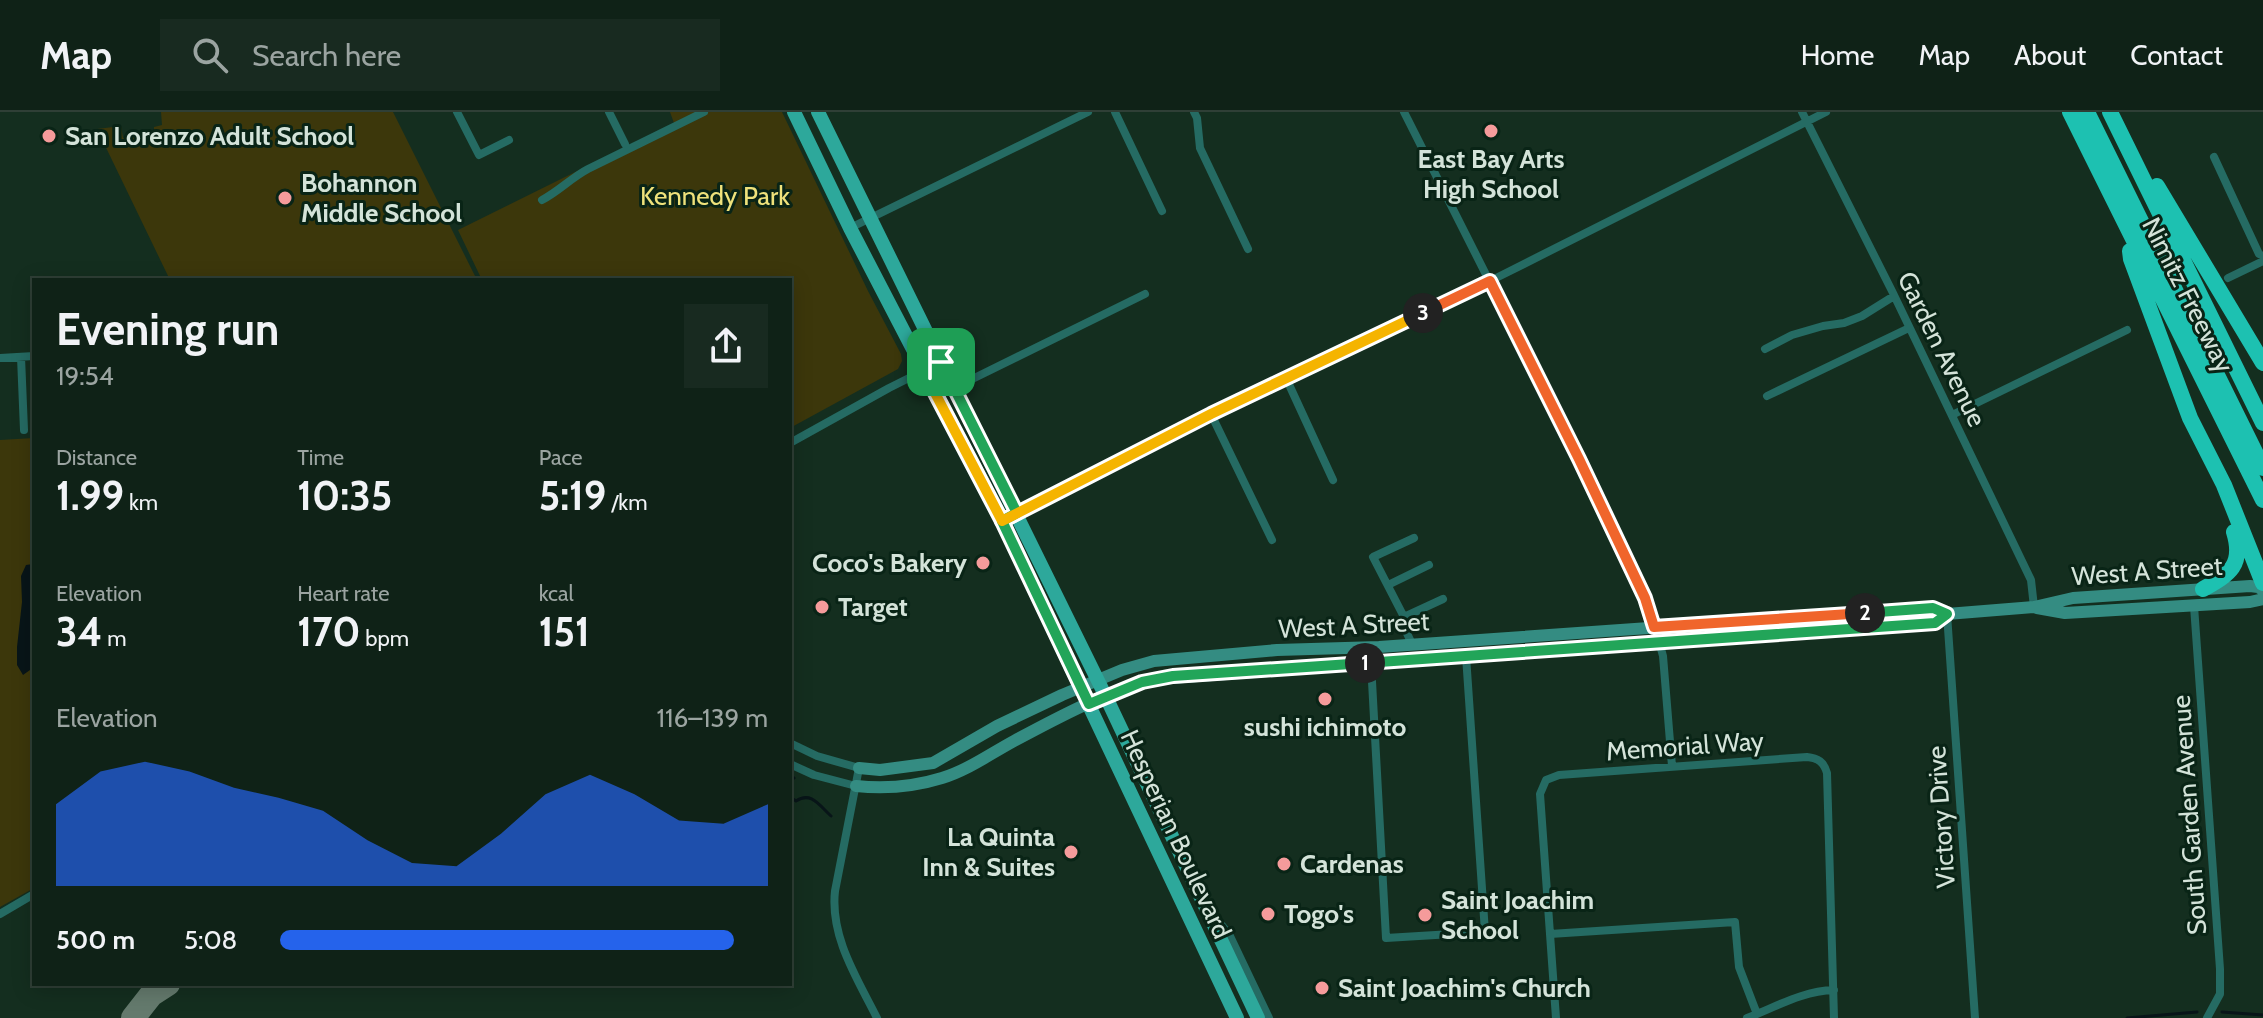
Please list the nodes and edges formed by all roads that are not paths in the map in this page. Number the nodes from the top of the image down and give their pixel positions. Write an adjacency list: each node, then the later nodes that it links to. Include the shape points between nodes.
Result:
1 (457, 112): 16 (street, via 479,155)
2 (609, 112): 17 (street)
3 (704, 112): 19 (street, via 588,169)
4 (794, 112): 22 (main road, Hesperian Boulevard)
5 (818, 112): 21 (main road, Hesperian Boulevard)
6 (1088, 112): 21 (street)
7 (1115, 112): 20 (street)
8 (1194, 112): 24 (street, via 1200,148)
9 (1404, 112): 27 (street)
10 (1802, 112): 15 (street, Garden Avenue)
11 (1826, 112): 15 (street)
12 (2070, 112): 23 (highway, Nimitz Freeway)
13 (2087, 112): 50 (highway)
14 (2111, 112): 37 (highway); 46 (highway, Nimitz Freeway)
15 (1807, 122): 27 (street); 29 (street, Garden Avenue)
16 (509, 140)
17 (625, 144)
18 (2214, 157): 25 (street)
19 (542, 200)
20 (1162, 211)
21 (871, 218): 22 (street); 36 (main road, Hesperian Boulevard)
22 (850, 228): 38 (main road, Hesperian Boulevard)
23 (2128, 229): 49 (highway, via 2131,259); 52 (highway, Nimitz Freeway)
24 (1248, 249)
25 (2263, 258): 26 (street)
26 (2228, 278)
27 (1490, 281): 39 (street); 69 (street, via 1584,468)
28 (1145, 294): 40 (street)
29 (1894, 296): 30 (street, Garden Avenue); 32 (street, via 1862,316 1792,335)
30 (1909, 328): 41 (street); 45 (street, Garden Avenue)
31 (2127, 330): 45 (street)
32 (1765, 349)
33 (32, 356): 34 (street)
34 (21, 357): 35 (street); 42 (street)
35 (0, 358)
36 (941, 362): 38 (street); 40 (main road, Hesperian Boulevard)
37 (2263, 363)
38 (923, 370): 48 (street); 54 (main road, Hesperian Boulevard)
39 (1286, 378): 44 (street); 51 (street)
40 (954, 388): 53 (main road, Hesperian Boulevard)
41 (1767, 396)
42 (24, 414): 43 (street); 47 (street)
43 (32, 414)
44 (1211, 414): 53 (street); 56 (street)
45 (1952, 415): 66 (street, Garden Avenue, via 2031,580)
46 (2263, 423)
47 (24, 430)
48 (792, 442)
49 (2206, 451): 58 (highway); 61 (highway, via 2239,549 2232,569)
50 (2263, 468)
51 (1333, 480)
52 (2263, 500)
53 (1017, 513): 54 (street); 77 (main road, Hesperian Boulevard)
54 (1002, 521): 78 (main road, Hesperian Boulevard)
55 (1414, 538): 59 (street, via 1373,557)
56 (1272, 540)
57 (1429, 565): 59 (street)
58 (2263, 583)
59 (1388, 585): 68 (street)
60 (2243, 586): 61 (main road, West A Street); 62 (main road, West A Street); 65 (main road)
61 (2203, 589): 66 (main road, West A Street, via 2064,599)
62 (2263, 590)
63 (1443, 599): 68 (street)
64 (2263, 599): 65 (main road, West A Street)
65 (2194, 606): 66 (main road, West A Street, via 2065,613); 100 (street, South Garden Avenue, via 2220,969 2220,994)
66 (2034, 607): 67 (main road, West A Street)
67 (1947, 614): 69 (main road, West A Street, via 1933,608); 70 (main road, West A Street, via 1935,623); 99 (street, Victory Drive)
68 (1404, 617): 71 (street)
69 (1654, 627): 70 (street); 71 (main road, West A Street)
70 (1659, 643): 74 (main road, West A Street); 83 (street)
71 (1412, 644): 72 (main road, West A Street)
72 (1379, 647): 73 (main road, West A Street); 75 (main road)
73 (1277, 650): 76 (main road); 77 (main road, West A Street, via 1154,661)
74 (1466, 656): 75 (main road, West A Street); 75 (street, via 1485,932 1386,938)
75 (1371, 663): 76 (main road, West A Street)
76 (1260, 671): 79 (main road, West A Street, via 1156,679)
77 (1098, 680): 78 (main road, West A Street); 79 (main road, Hesperian Boulevard)
78 (1081, 686): 80 (main road, Hesperian Boulevard); 84 (main road, West A Street, via 933,763)
79 (1106, 697): 80 (main road, West A Street); 87 (main road, Hesperian Boulevard)
80 (1089, 704): 85 (main road, West A Street, via 943,778 901,787); 93 (main road, Hesperian Boulevard)
81 (792, 744): 84 (street, West A Street)
82 (792, 765): 85 (street, West A Street)
83 (1672, 766): 89 (street, Memorial Way, via 1546,780 1540,794); 90 (street, Memorial Way, via 1807,757 1825,766)
84 (859, 768): 85 (street)
85 (856, 786): 92 (street, via 833,908 846,957)
86 (32, 895): 88 (street)
87 (1205, 905): 94 (main road, Hesperian Boulevard); 95 (street, Hesperian Boulevard, via 1229,934)
88 (0, 914)
89 (1550, 934): 91 (street, via 1735,922 1739,967); 96 (street)
90 (1834, 990): 91 (street, via 1801,995); 98 (street)
91 (1757, 1014): 97 (street)
92 (877, 1018)
93 (1237, 1018)
94 (1258, 1018)
95 (1269, 1018)
96 (1556, 1018)
97 (1747, 1018)
98 (1834, 1018)
99 (1975, 1018)
100 (2207, 1018)

